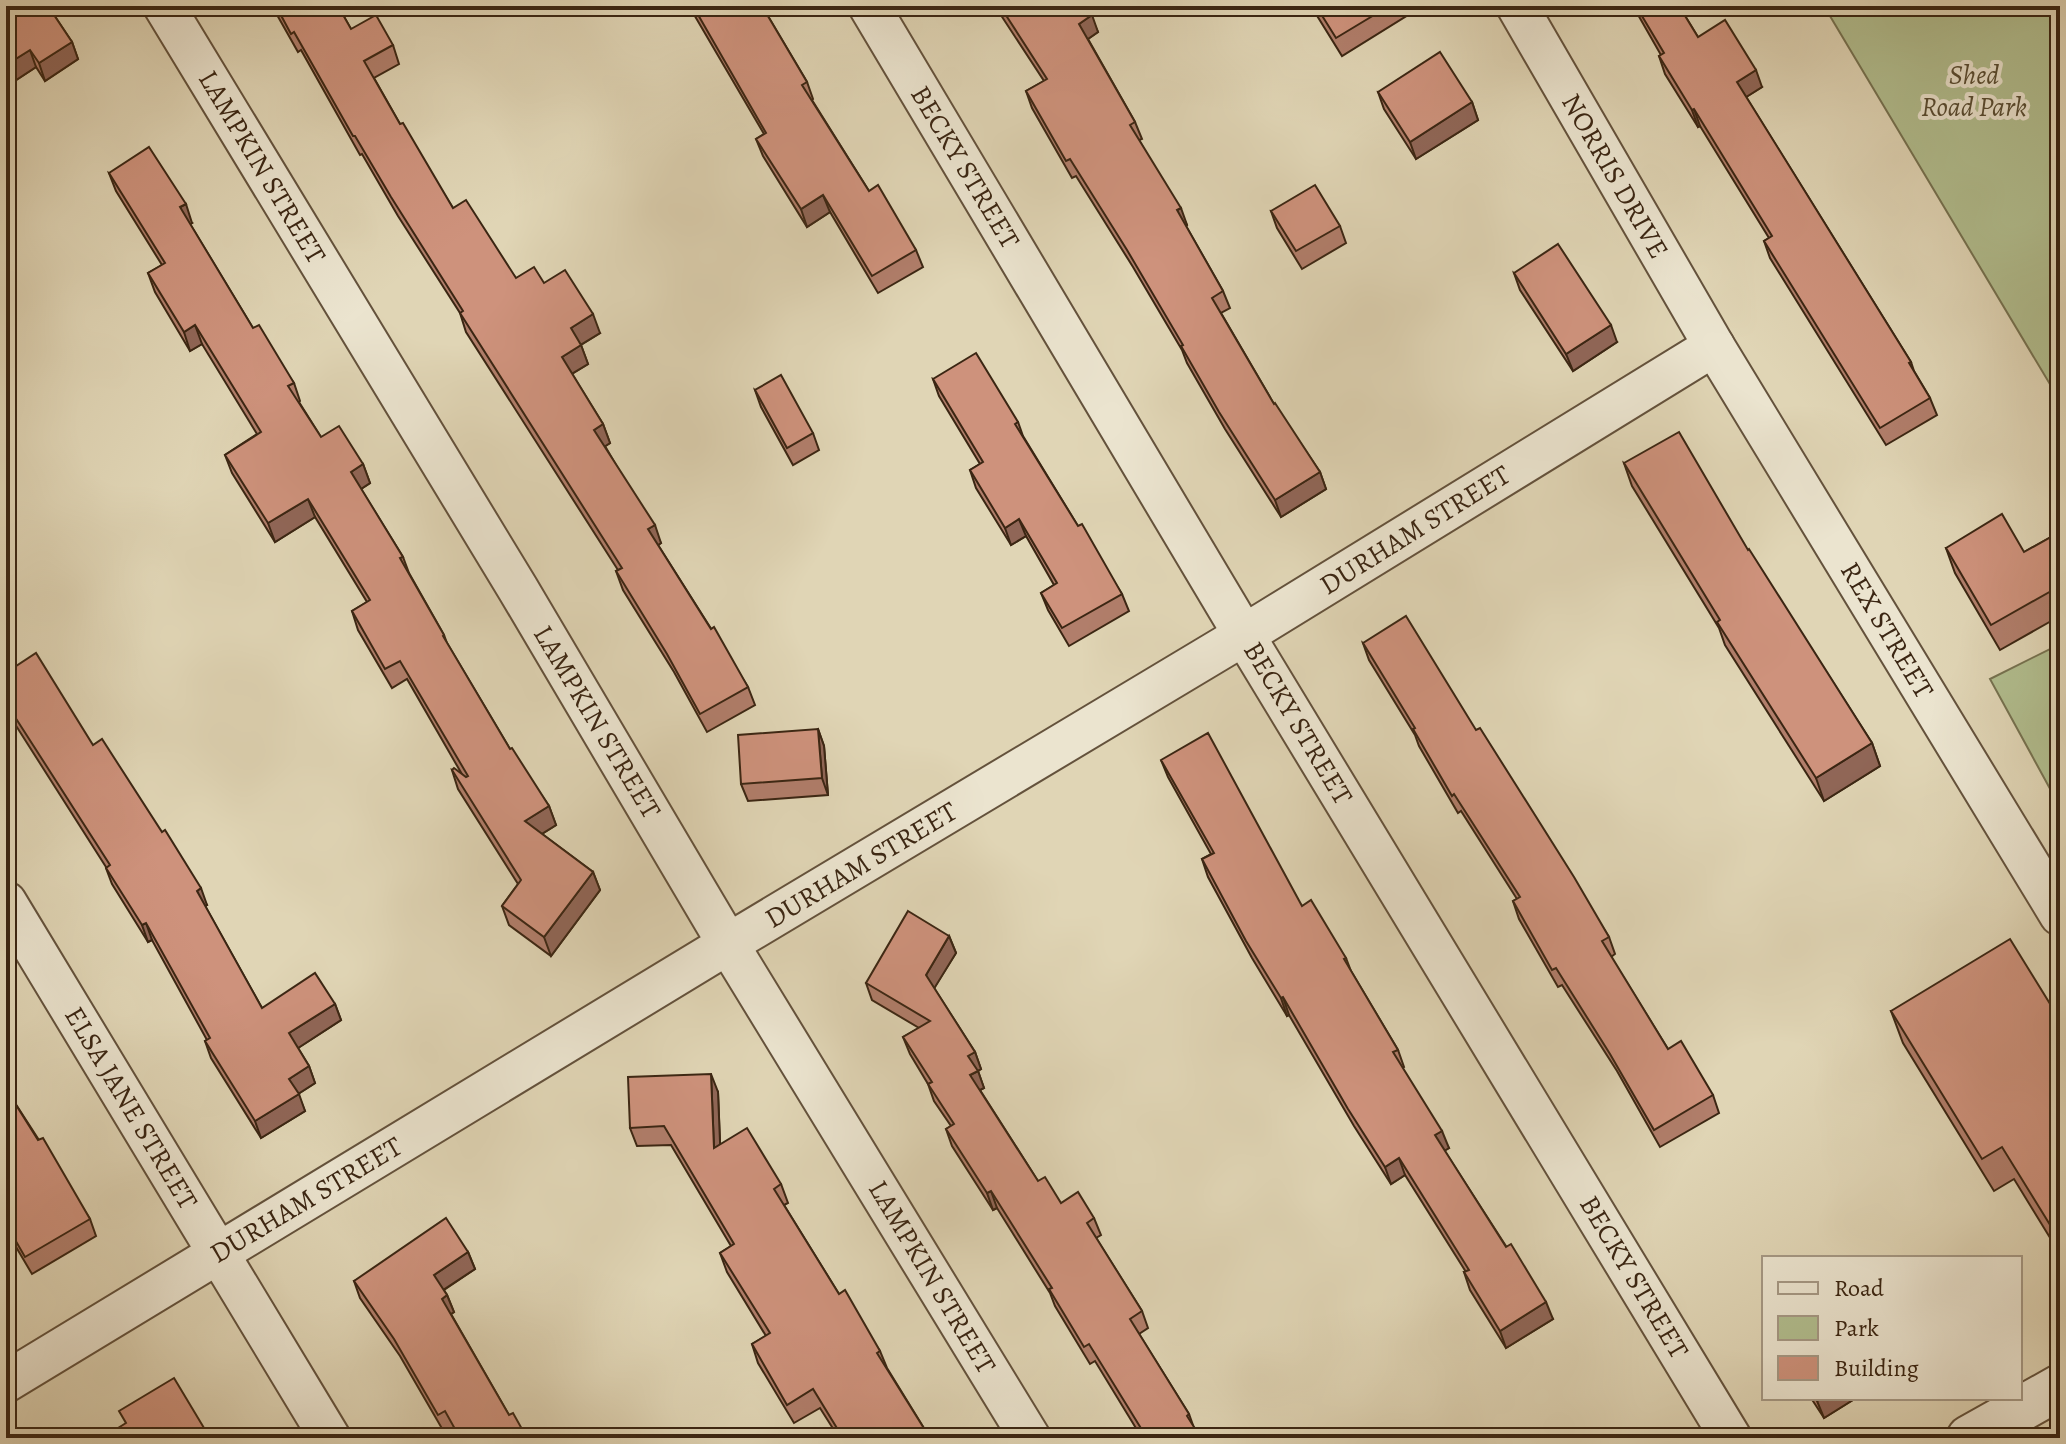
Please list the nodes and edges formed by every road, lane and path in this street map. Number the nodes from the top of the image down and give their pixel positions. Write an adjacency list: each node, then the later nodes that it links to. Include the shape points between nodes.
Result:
1 (164, 6): 8 (street, LAMPKIN STREET)
2 (869, 6): 5 (street, BECKY STREET)
3 (1517, 6): 4 (street, NORRIS DRIVE)
4 (1714, 346): 5 (street, DURHAM STREET); 7 (street, REX STREET)
5 (1244, 635): 8 (street, DURHAM STREET); 14 (street, BECKY STREET)
6 (6, 902): 9 (street, ELSA JANE STREET)
7 (2060, 915)
8 (728, 944): 9 (street, DURHAM STREET); 13 (street, LAMPKIN STREET)
9 (218, 1253): 10 (street, DURHAM STREET); 12 (street, ELSA JANE STREET)
10 (6, 1382)
11 (2060, 1387): 15 (street)
12 (330, 1438)
13 (1030, 1438)
14 (1731, 1438)
15 (1969, 1438)

